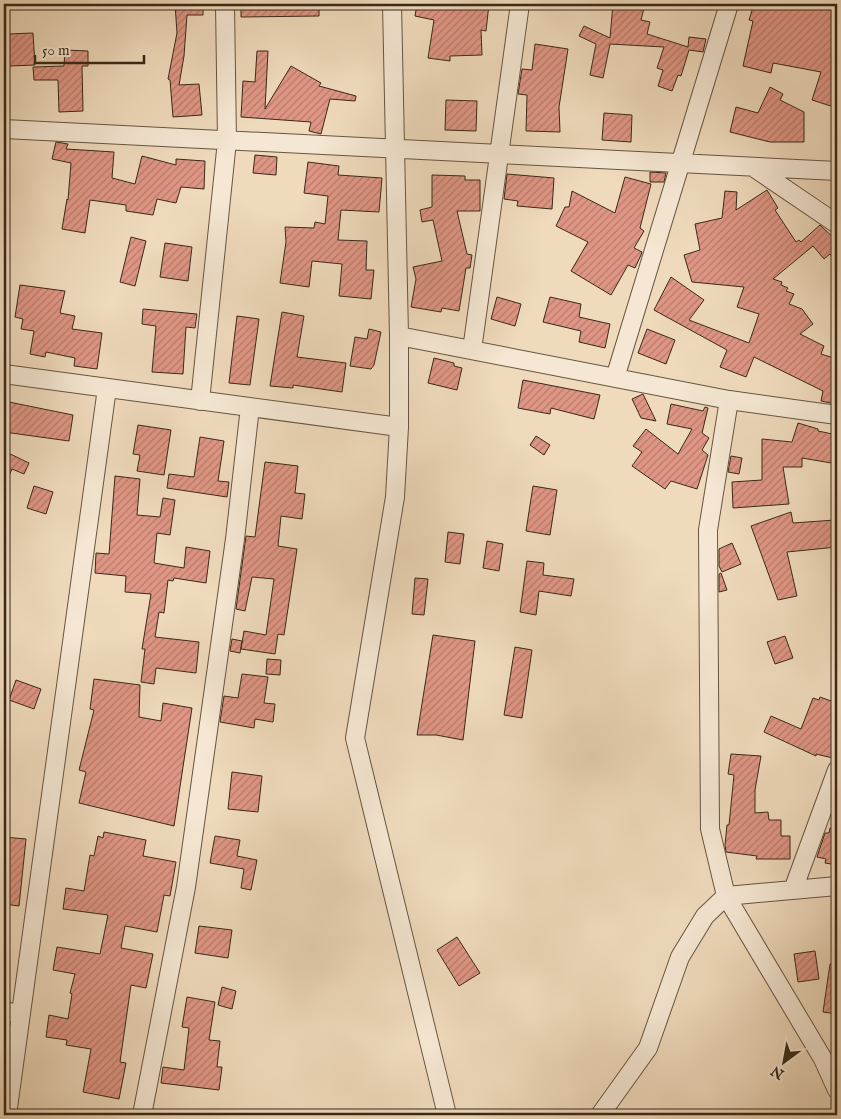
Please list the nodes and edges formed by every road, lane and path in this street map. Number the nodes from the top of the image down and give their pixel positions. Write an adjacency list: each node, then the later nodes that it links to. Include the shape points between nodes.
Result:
1 (225, 4): 6 (street)
2 (392, 4): 7 (street)
3 (520, 4): 8 (street)
4 (729, 4): 9 (street)
5 (4, 129): 6 (street)
6 (226, 141): 7 (street); 18 (street)
7 (395, 149): 8 (street); 13 (street)
8 (498, 154): 9 (street); 14 (street)
9 (681, 163): 10 (street); 16 (street)
10 (751, 166): 11 (street); 12 (street)
11 (837, 171)
12 (837, 224)
13 (399, 336): 14 (street); 22 (street)
14 (472, 350): 16 (street)
15 (4, 374): 17 (street)
16 (615, 378): 19 (street)
17 (107, 388): 18 (street); 27 (street)
18 (200, 400): 20 (street)
19 (729, 400): 21 (street); 26 (street, via 708,530 710,829)
20 (250, 407): 22 (street); 31 (street, via 235,539 186,887)
21 (837, 416)
22 (399, 427): 32 (street, via 395,497 355,738)
23 (837, 770): 25 (street)
24 (837, 886): 25 (street)
25 (793, 890): 26 (street)
26 (726, 896): 28 (street); 33 (street, via 705,916 680,958 648,1048)
27 (12, 1013): 30 (street)
28 (830, 1059): 29 (street)
29 (837, 1090)
30 (7, 1115)
31 (142, 1115)
32 (447, 1115)
33 (600, 1115)

